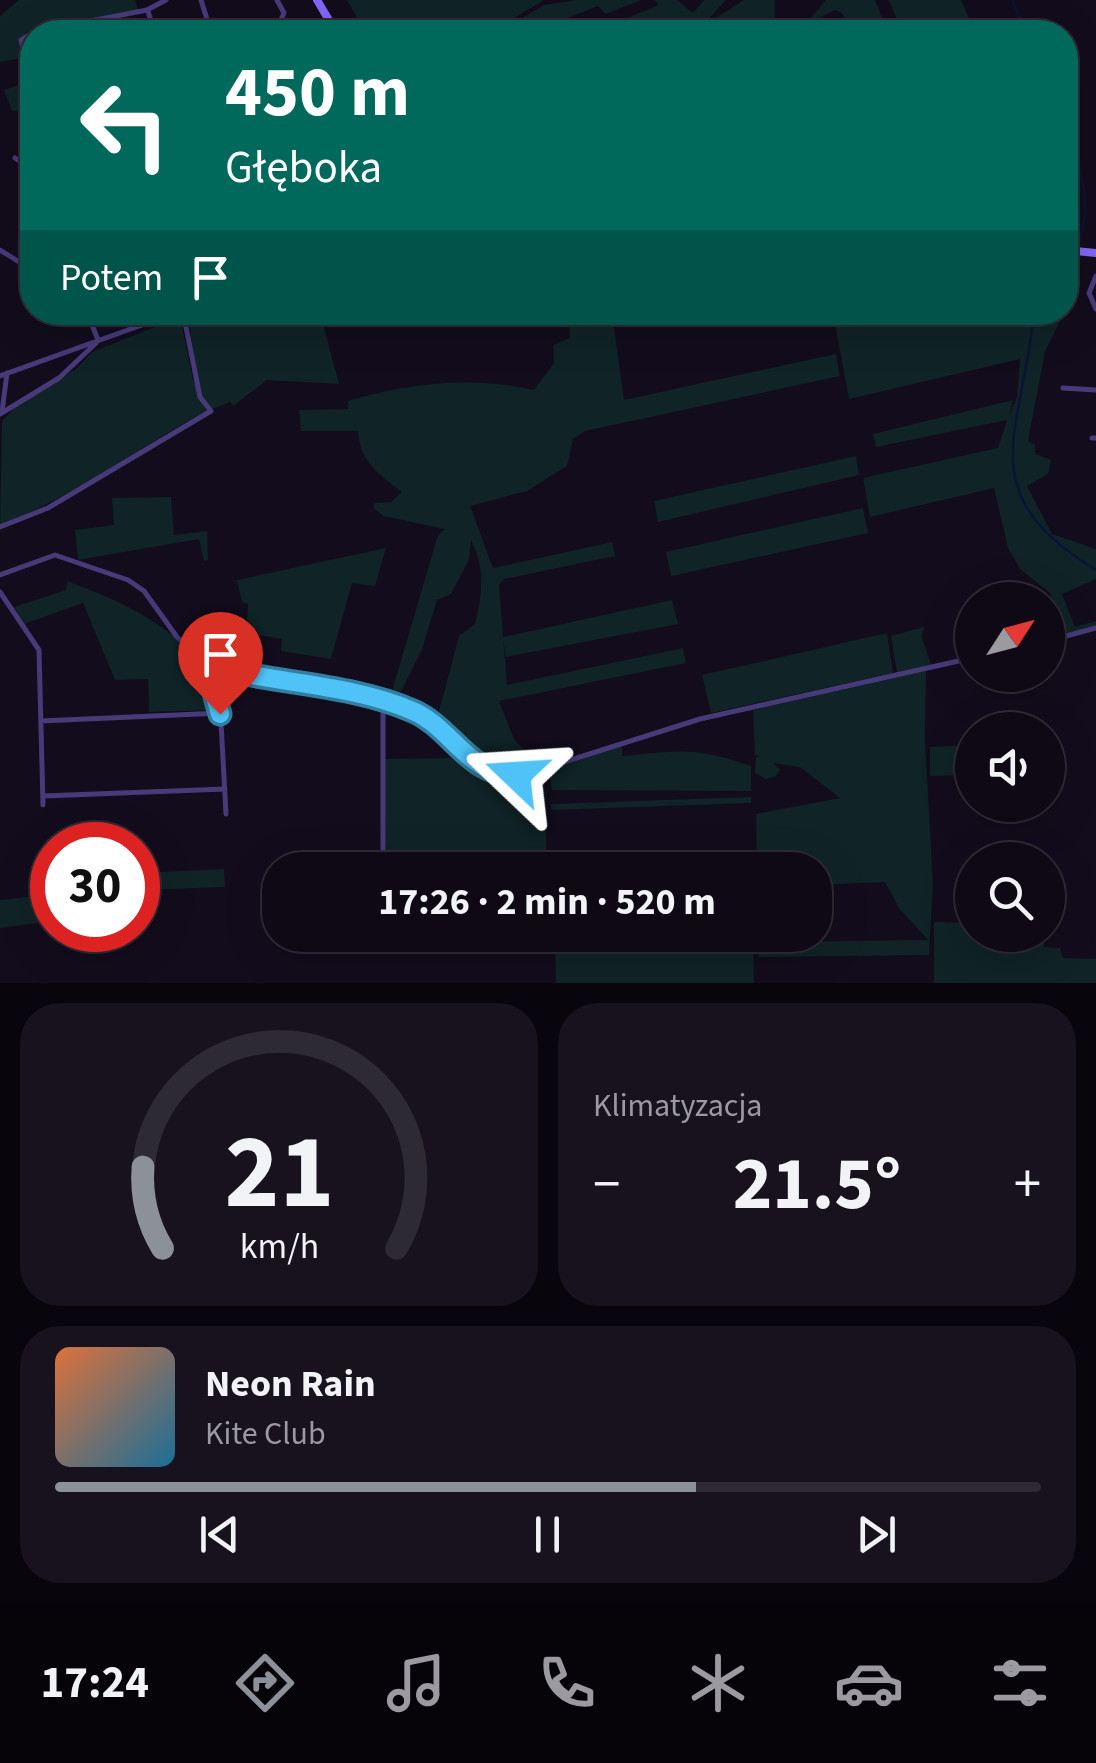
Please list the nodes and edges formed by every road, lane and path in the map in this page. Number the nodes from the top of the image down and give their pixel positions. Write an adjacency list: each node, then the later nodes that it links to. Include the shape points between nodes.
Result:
1 (166, 0): 2 (street)
2 (148, 10): 3 (street); 4 (street)
3 (102, 20)
4 (151, 20)
5 (15, 158): 6 (street)
6 (20, 161)
7 (1096, 276): 8 (street, via 1089,288)
8 (1096, 309)
9 (92, 325): 12 (street)
10 (142, 325): 12 (street)
11 (184, 325): 17 (street, via 200,397 210,411 48,508)
12 (98, 340): 13 (street); 16 (street, via 59,378)
13 (4, 375): 16 (street)
14 (1063, 388): 15 (street)
15 (1096, 390)
16 (1, 413)
17 (0, 527)
18 (0, 575): 23 (street, via 54,555 128,580)
19 (0, 592): 26 (street, via 40,650)
20 (1096, 628): 21 (street)
21 (1065, 636)
22 (955, 662): 24 (street, via 698,720 523,774 490,772 421,714)
23 (206, 665): 24 (street); 25 (street)
24 (383, 701): 31 (street)
25 (220, 714): 26 (street); 27 (street)
26 (41, 720): 28 (street)
27 (224, 789): 28 (street); 30 (street)
28 (43, 796): 29 (street)
29 (43, 805)
30 (226, 814)
31 (383, 852)

